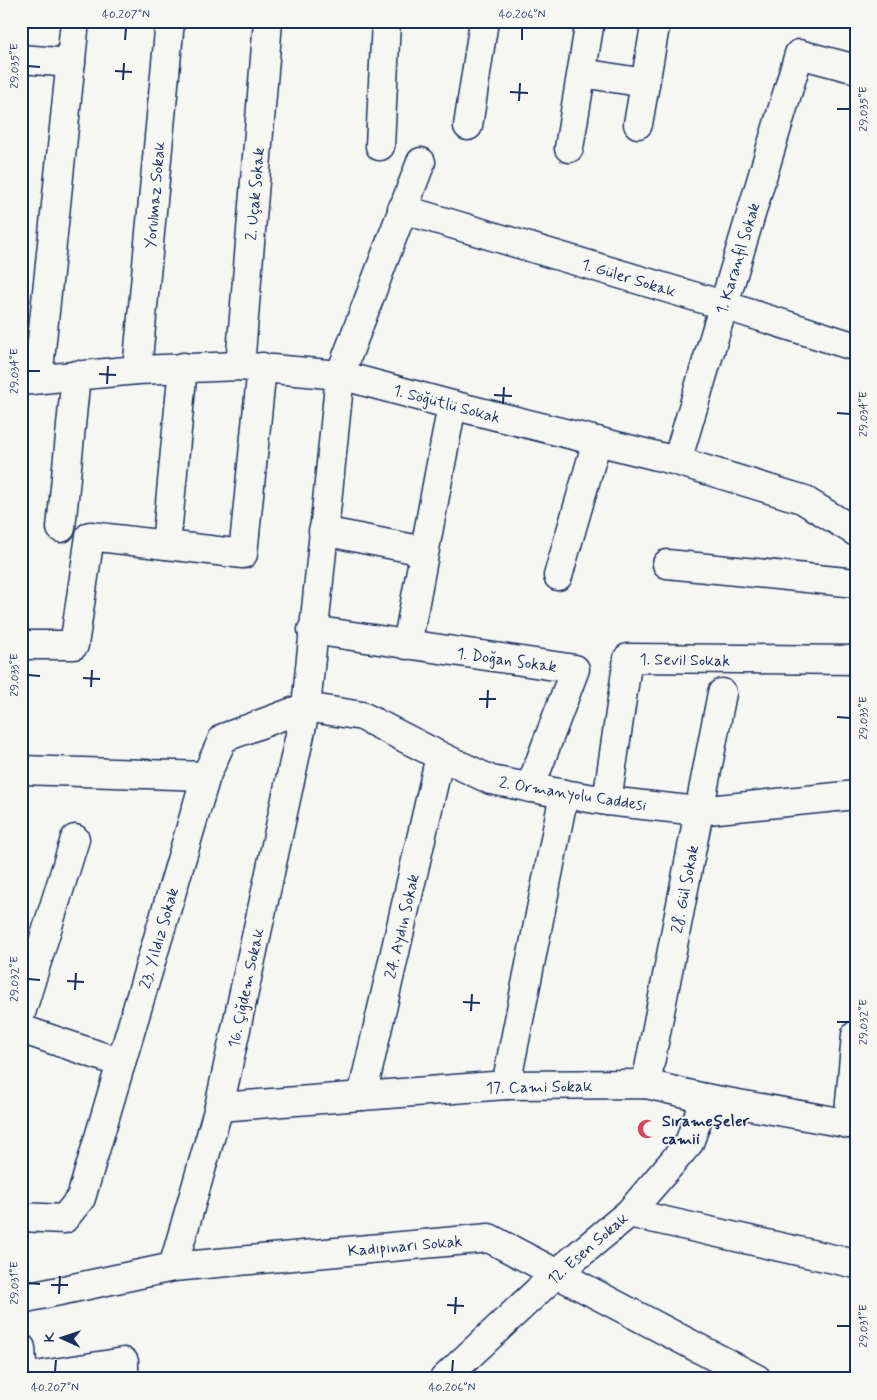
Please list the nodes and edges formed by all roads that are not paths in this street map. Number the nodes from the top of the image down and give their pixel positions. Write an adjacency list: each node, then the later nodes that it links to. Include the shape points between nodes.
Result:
1 (75, 21): 9 (street)
2 (170, 21): 23 (street, Yorulmaz Sokak)
3 (268, 21): 21 (street, 2. Uçak Sokak)
4 (386, 21): 15 (street)
5 (484, 21): 14 (street)
6 (590, 21): 11 (street)
7 (656, 21): 12 (street)
8 (21, 59): 9 (street)
9 (71, 63): 26 (street)
10 (856, 69): 19 (street, 1. Karanfil Sokak, via 799,54)
11 (582, 73): 12 (street); 16 (street)
12 (645, 83): 13 (street)
13 (638, 124)
14 (468, 126)
15 (380, 146)
16 (569, 148)
17 (421, 162): 18 (street, 16. Çiğdem Sokak)
18 (402, 209): 19 (street, 1. Güler Sokak); 24 (street, 16. Çiğdem Sokak)
19 (723, 305): 20 (street, 1. Güler Sokak); 29 (street, 1. Karanfil Sokak)
20 (856, 347)
21 (251, 366): 22 (street, 1. Söğütlü Sokak); 24 (street, 1. Söğütlü Sokak); 33 (street, 2. Uçak Sokak, via 243,554)
22 (183, 367): 23 (street, 1. Söğütlü Sokak); 33 (street)
23 (138, 370): 25 (street, 1. Söğütlü Sokak)
24 (340, 374): 27 (street, 1. Söğütlü Sokak); 31 (street, 16. Çiğdem Sokak)
25 (76, 375): 26 (street, 1. Söğütlü Sokak); 30 (street)
26 (30, 380)
27 (452, 405): 28 (street, 1. Söğütlü Sokak); 34 (street)
28 (597, 441): 29 (street, 1. Söğütlü Sokak); 36 (street)
29 (677, 461): 32 (street, 1. Söğütlü Sokak, via 802,500)
30 (61, 528)
31 (323, 531): 34 (street); 38 (street, 16. Çiğdem Sokak)
32 (856, 532)
33 (166, 545): 39 (street, via 90,536 74,645)
34 (424, 551): 40 (street)
35 (666, 564): 37 (street)
36 (558, 576)
37 (856, 583)
38 (312, 630): 40 (street, 1. Doğan Sokak); 43 (street, 16. Çiğdem Sokak)
39 (21, 645)
40 (407, 645): 47 (street, 1. Doğan Sokak, via 575,669)
41 (856, 660): 50 (street, 1. Sevil Sokak, via 628,658)
42 (722, 693): 51 (street, 28. Gül Sokak)
43 (306, 707): 44 (street, 2. Ormanyolu Caddesi, via 362,716); 46 (street, 23. Yıldız Sokak, via 222,738); 61 (street, 16. Çiğdem Sokak)
44 (440, 756): 47 (street, 2. Ormanyolu Caddesi, via 491,780); 59 (street, 24. Aydın Sokak)
45 (21, 770): 46 (street)
46 (206, 776): 56 (street, 23. Yıldız Sokak)
47 (530, 788): 48 (street, 2. Ormanyolu Caddesi)
48 (564, 794): 50 (street, 2. Ormanyolu Caddesi); 58 (street)
49 (856, 795): 51 (street, 2. Ormanyolu Caddesi)
50 (607, 801): 51 (street, 2. Ormanyolu Caddesi)
51 (698, 811): 57 (street, 28. Gül Sokak)
52 (75, 839): 53 (street)
53 (21, 1013)
54 (21, 1029): 56 (street)
55 (856, 1035): 62 (street)
56 (121, 1063): 64 (street, 23. Yıldız Sokak, via 81,1198 64,1219)
57 (646, 1084): 58 (street, 17. Cami Sokak); 60 (street, 17. Cami Sokak)
58 (506, 1085): 59 (street, 17. Cami Sokak)
59 (362, 1096): 61 (street, 17. Cami Sokak)
60 (705, 1098): 62 (street, 17. Cami Sokak); 63 (street, 12. Esen Sokak, via 689,1143)
61 (220, 1107): 66 (street, 16. Çiğdem Sokak)
62 (852, 1125)
63 (629, 1213): 65 (street); 67 (street, 12. Esen Sokak)
64 (21, 1217)
65 (856, 1264)
66 (173, 1267): 67 (street, Kadıpınarı Sokak, via 489,1238); 68 (street, Kadıpınarı Sokak)
67 (557, 1273): 71 (street, 12. Esen Sokak); 72 (street, Kadıpınarı Sokak)
68 (21, 1299)
69 (21, 1348): 70 (street, via 23,1378 124,1362)
70 (124, 1379)
71 (444, 1379)
72 (758, 1379)

